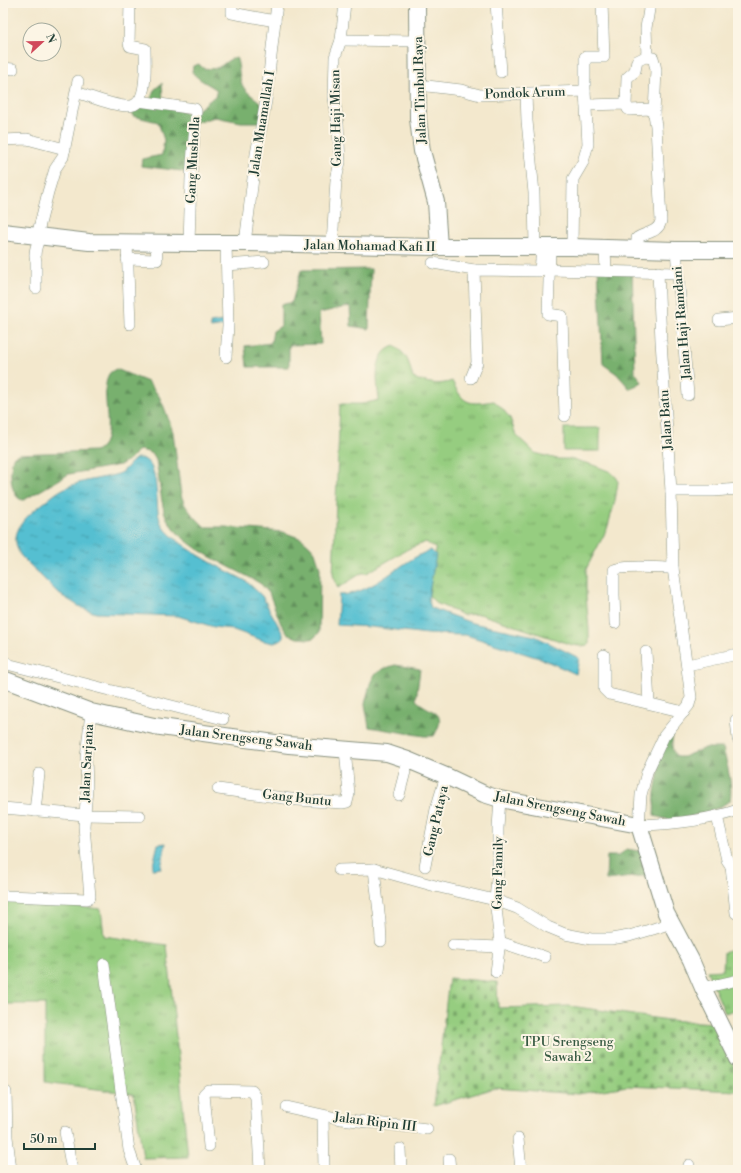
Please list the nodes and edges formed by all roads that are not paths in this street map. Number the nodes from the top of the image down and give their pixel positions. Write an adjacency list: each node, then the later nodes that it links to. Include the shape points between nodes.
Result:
1 (130, 3): 17 (street, via 130,46 147,48 145,80)
2 (232, 3): 9 (street, via 232,13)
3 (277, 3): 9 (street, Jalan Muamallah I)
4 (345, 3): 10 (street, Gang Haji Misan)
5 (418, 3): 11 (street, Jalan Timbul Raya)
6 (496, 3): 13 (street)
7 (602, 3): 15 (street, via 604,58 585,57)
8 (650, 3): 12 (street, via 646,28)
9 (275, 21): 27 (street, Jalan Muamallah I, via 266,101 256,154)
10 (341, 40): 11 (street); 28 (street, Gang Haji Misan, via 335,57 334,98 340,162 334,195)
11 (418, 41): 14 (street, Jalan Timbul Raya)
12 (647, 58): 19 (street, via 637,61 635,71 627,78); 20 (street, via 653,58 656,65)
13 (500, 72)
14 (419, 85): 16 (street, Pondok Arum, via 480,95); 29 (street, Jalan Timbul Raya, via 418,119 422,151 436,202)
15 (585, 91): 16 (street, Pondok Arum); 18 (street)
16 (526, 94): 34 (street, via 534,193)
17 (139, 101): 22 (street, via 128,107 118,105 77,87); 25 (street, Gang Musholla, via 196,111)
18 (586, 104): 19 (street); 30 (street, via 588,144 583,162 574,179)
19 (626, 105): 20 (street, via 630,110 650,109)
20 (654, 114): 31 (street, via 661,219 657,228 637,238)
21 (3, 140): 22 (street, via 27,140)
22 (65, 149): 24 (street, via 48,192)
23 (3, 232): 24 (street, Jalan Mohamad Kafi II)
24 (38, 238): 33 (street, Jalan Mohamad Kafi II, via 88,242); 41 (street, via 35,256)
25 (189, 243): 26 (street, Jalan Mohamad Kafi II); 33 (street, Jalan Mohamad Kafi II)
26 (226, 245): 27 (street, Jalan Mohamad Kafi II); 36 (street)
27 (252, 245): 28 (street, Jalan Mohamad Kafi II); 36 (street, Jalan Muamallah I, via 258,262)
28 (332, 245): 29 (street, Jalan Mohamad Kafi II)
29 (439, 247): 34 (street, Jalan Mohamad Kafi II)
30 (572, 247): 34 (street, Jalan Mohamad Kafi II); 35 (street, Jalan Mohamad Kafi II)
31 (637, 249): 35 (street, Jalan Mohamad Kafi II); 38 (street, Jalan Mohamad Kafi II)
32 (738, 250): 38 (street, Jalan Mohamad Kafi II)
33 (129, 251): 44 (street)
34 (544, 259): 35 (street); 39 (street); 48 (street, via 548,314 562,316)
35 (606, 260): 40 (street)
36 (226, 263): 45 (street)
37 (433, 263): 39 (street)
38 (677, 263): 40 (street); 47 (street, Jalan Haji Ramdani)
39 (474, 270): 46 (street, via 476,363)
40 (658, 272): 50 (street, Jalan Batu)
41 (36, 288)
42 (738, 318): 43 (street)
43 (719, 320)
44 (130, 324)
45 (226, 357)
46 (471, 378)
47 (688, 395)
48 (565, 416)
49 (738, 489): 50 (street)
50 (671, 491): 51 (street, Jalan Batu)
51 (674, 568): 52 (street, via 616,568); 57 (street, Jalan Batu)
52 (616, 623)
53 (646, 652): 59 (street)
54 (738, 654): 57 (street)
55 (604, 655): 59 (street, via 604,689 609,694)
56 (3, 661): 62 (street)
57 (687, 665): 61 (street, Jalan Batu, via 691,697)
58 (3, 679): 60 (street, Jalan Srengseng Sawah)
59 (649, 703): 61 (street)
60 (91, 712): 65 (street, Jalan Srengseng Sawah, via 154,726 219,736); 75 (street, Jalan Sarjana, via 86,757)
61 (684, 712): 78 (street, Jalan Batu, via 664,736 647,772 641,795)
62 (223, 719)
63 (736, 720): 64 (street)
64 (738, 739)
65 (345, 749): 66 (street, Jalan Srengseng Sawah, via 387,754); 69 (street, Gang Buntu, via 349,794 347,802 298,800)
66 (408, 760): 68 (street, Jalan Srengseng Sawah); 70 (street)
67 (39, 774): 74 (street)
68 (446, 776): 71 (street, Jalan Srengseng Sawah); 79 (street, Gang Pataya, via 436,809)
69 (218, 789)
70 (399, 795)
71 (500, 799): 78 (street, Jalan Srengseng Sawah); 84 (street, Gang Family)
72 (3, 808): 74 (street)
73 (738, 810): 77 (street)
74 (35, 811): 75 (street)
75 (85, 815): 76 (street); 83 (street, Jalan Sarjana, via 90,897 87,899)
76 (140, 816)
77 (717, 816): 78 (street); 80 (street, via 726,860)
78 (639, 825): 86 (street, Jalan Srengseng Sawah, via 659,893)
79 (425, 866)
80 (735, 866): 85 (street)
81 (339, 870): 82 (street)
82 (374, 870): 84 (street); 87 (street)
83 (3, 895)
84 (495, 900): 86 (street, via 517,908 565,934 591,938 611,939 630,936); 88 (street, Gang Family)
85 (736, 913)
86 (671, 922): 94 (street, Jalan Srengseng Sawah)
87 (381, 942)
88 (499, 944): 89 (street); 90 (street); 92 (street, Gang Family)
89 (453, 945)
90 (545, 957)
91 (104, 964): 106 (street, via 129,1150)
92 (496, 972)
93 (738, 980): 94 (street)
94 (703, 988): 95 (street, Jalan Srengseng Sawah)
95 (738, 1059)
96 (6, 1092): 104 (street)
97 (287, 1107): 98 (street, Jalan Ripin III)
98 (322, 1116): 99 (street, Jalan Ripin III); 108 (street)
99 (427, 1129)
100 (65, 1132): 105 (street)
101 (518, 1139): 110 (street)
102 (210, 1146): 107 (street, via 205,1091 252,1091 256,1097)
103 (400, 1149): 109 (street, Jalan Ripin III)
104 (11, 1170)
105 (72, 1170)
106 (136, 1170)
107 (260, 1170)
108 (324, 1170)
109 (401, 1170)
110 (521, 1170)

